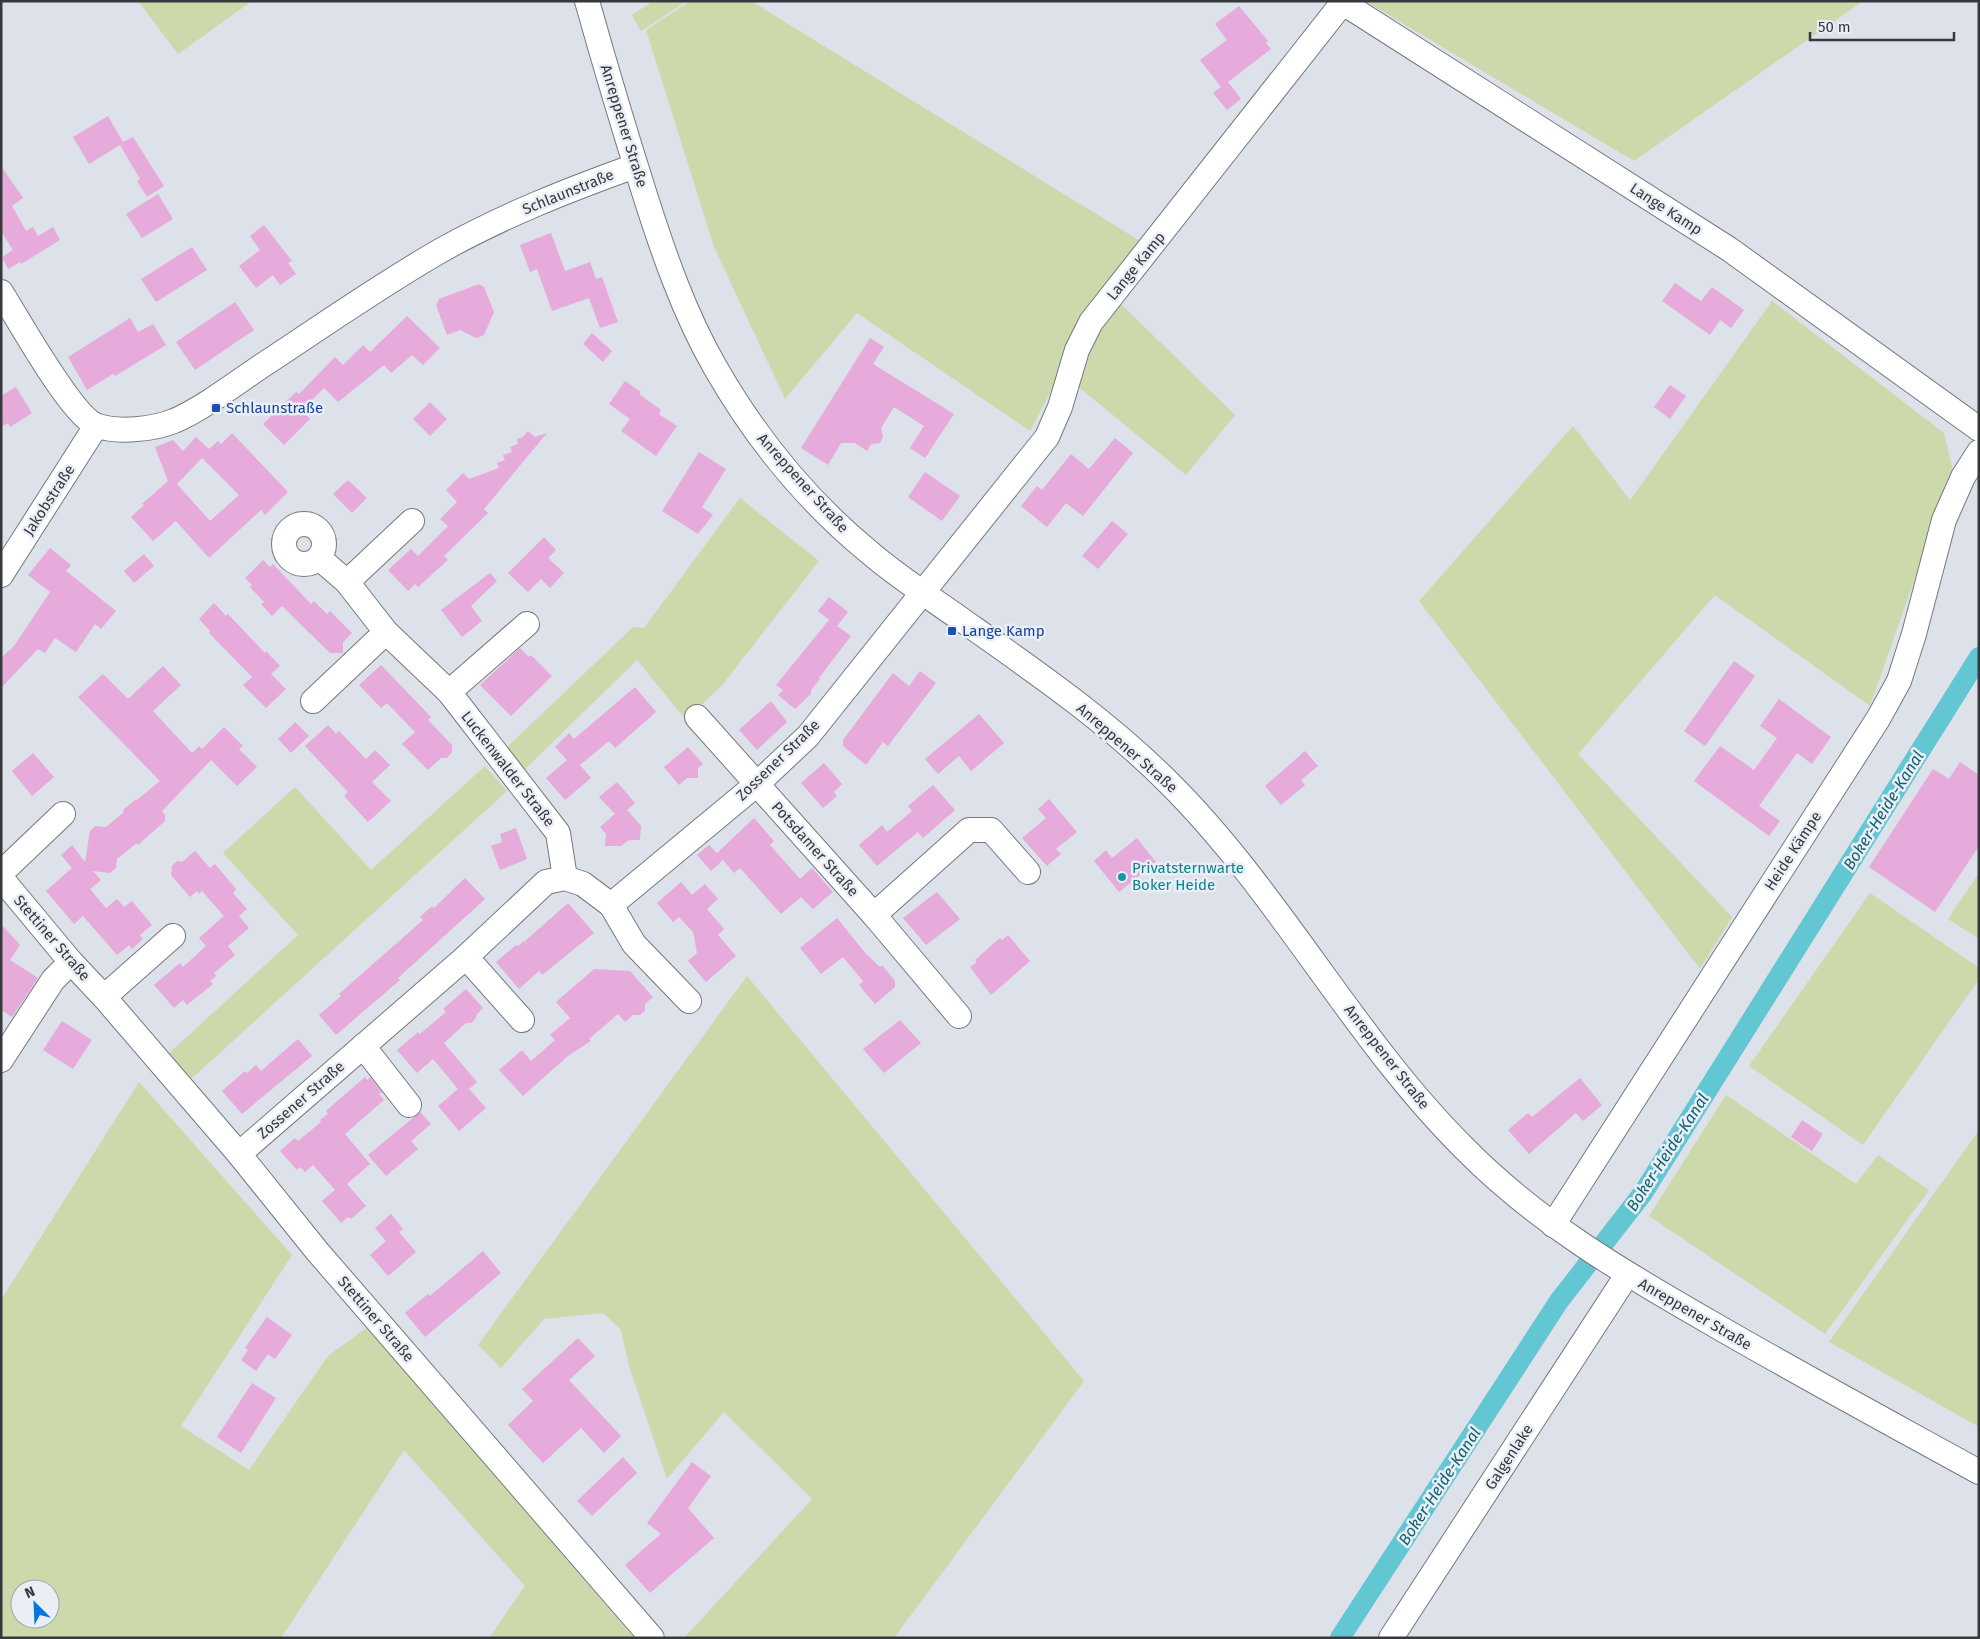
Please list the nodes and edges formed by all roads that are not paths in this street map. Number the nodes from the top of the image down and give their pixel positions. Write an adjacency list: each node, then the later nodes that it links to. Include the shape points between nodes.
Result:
1 (587, 1): 3 (street, Anreppener Straße)
2 (1342, 2): 6 (street, Lange Kamp, via 1729,249); 12 (street, Lange Kamp, via 1090,322 1076,350 1060,407 1047,436)
3 (635, 166): 5 (street, Schlaunstraße, via 498,220 440,251 175,420 150,428 128,430); 12 (street, Anreppener Straße, via 685,307 713,364 752,427 831,518 871,554)
4 (1, 292): 5 (street, via 70,402)
5 (96, 426): 10 (street, Jakobstraße)
6 (1979, 429)
7 (1979, 452): 37 (street, Heide Kämpe, via 1944,520 1914,634 1898,680 1878,719)
8 (412, 521): 11 (street)
9 (319, 558): 11 (street, Luckenwalder Straße)
10 (1, 574)
11 (347, 582): 14 (street, Luckenwalder Straße)
12 (923, 593): 18 (street, Zossener Straße, via 808,736); 37 (street, Anreppener Straße, via 1055,686 1115,733 1172,786 1226,847 1388,1062 1428,1109 1466,1151)
13 (527, 624): 15 (street)
14 (386, 632): 15 (street, Luckenwalder Straße); 16 (street)
15 (449, 692): 23 (street, Luckenwalder Straße, via 558,833)
16 (313, 701)
17 (697, 717): 18 (street, Potsdamer Straße)
18 (757, 784): 24 (street, Zossener Straße); 25 (street, Potsdamer Straße)
19 (63, 814): 21 (street)
20 (1028, 872): 25 (street, via 991,830 969,830)
21 (1, 873)
22 (1, 878): 28 (street, Stettiner Straße)
23 (565, 878): 24 (street, via 583,884); 27 (street, Zossener Straße, via 546,882)
24 (611, 906): 30 (street, via 634,944)
25 (874, 914): 31 (street, Potsdamer Straße)
26 (174, 936): 29 (street)
27 (466, 957): 32 (street); 33 (street, Zossener Straße)
28 (71, 962): 29 (street, Stettiner Straße); 34 (street, via 53,980)
29 (104, 997): 36 (street, Stettiner Straße)
30 (689, 1001)
31 (959, 1016)
32 (522, 1020)
33 (362, 1046): 35 (street); 36 (street, Zossener Straße)
34 (1, 1060)
35 (409, 1105)
36 (239, 1154): 40 (street, Stettiner Straße, via 318,1251)
37 (1553, 1225): 38 (street, Anreppener Straße)
38 (1627, 1275): 39 (street, Anreppener Straße); 41 (street, Galgenlake)
39 (1979, 1472)
40 (652, 1638)
41 (1391, 1638)

